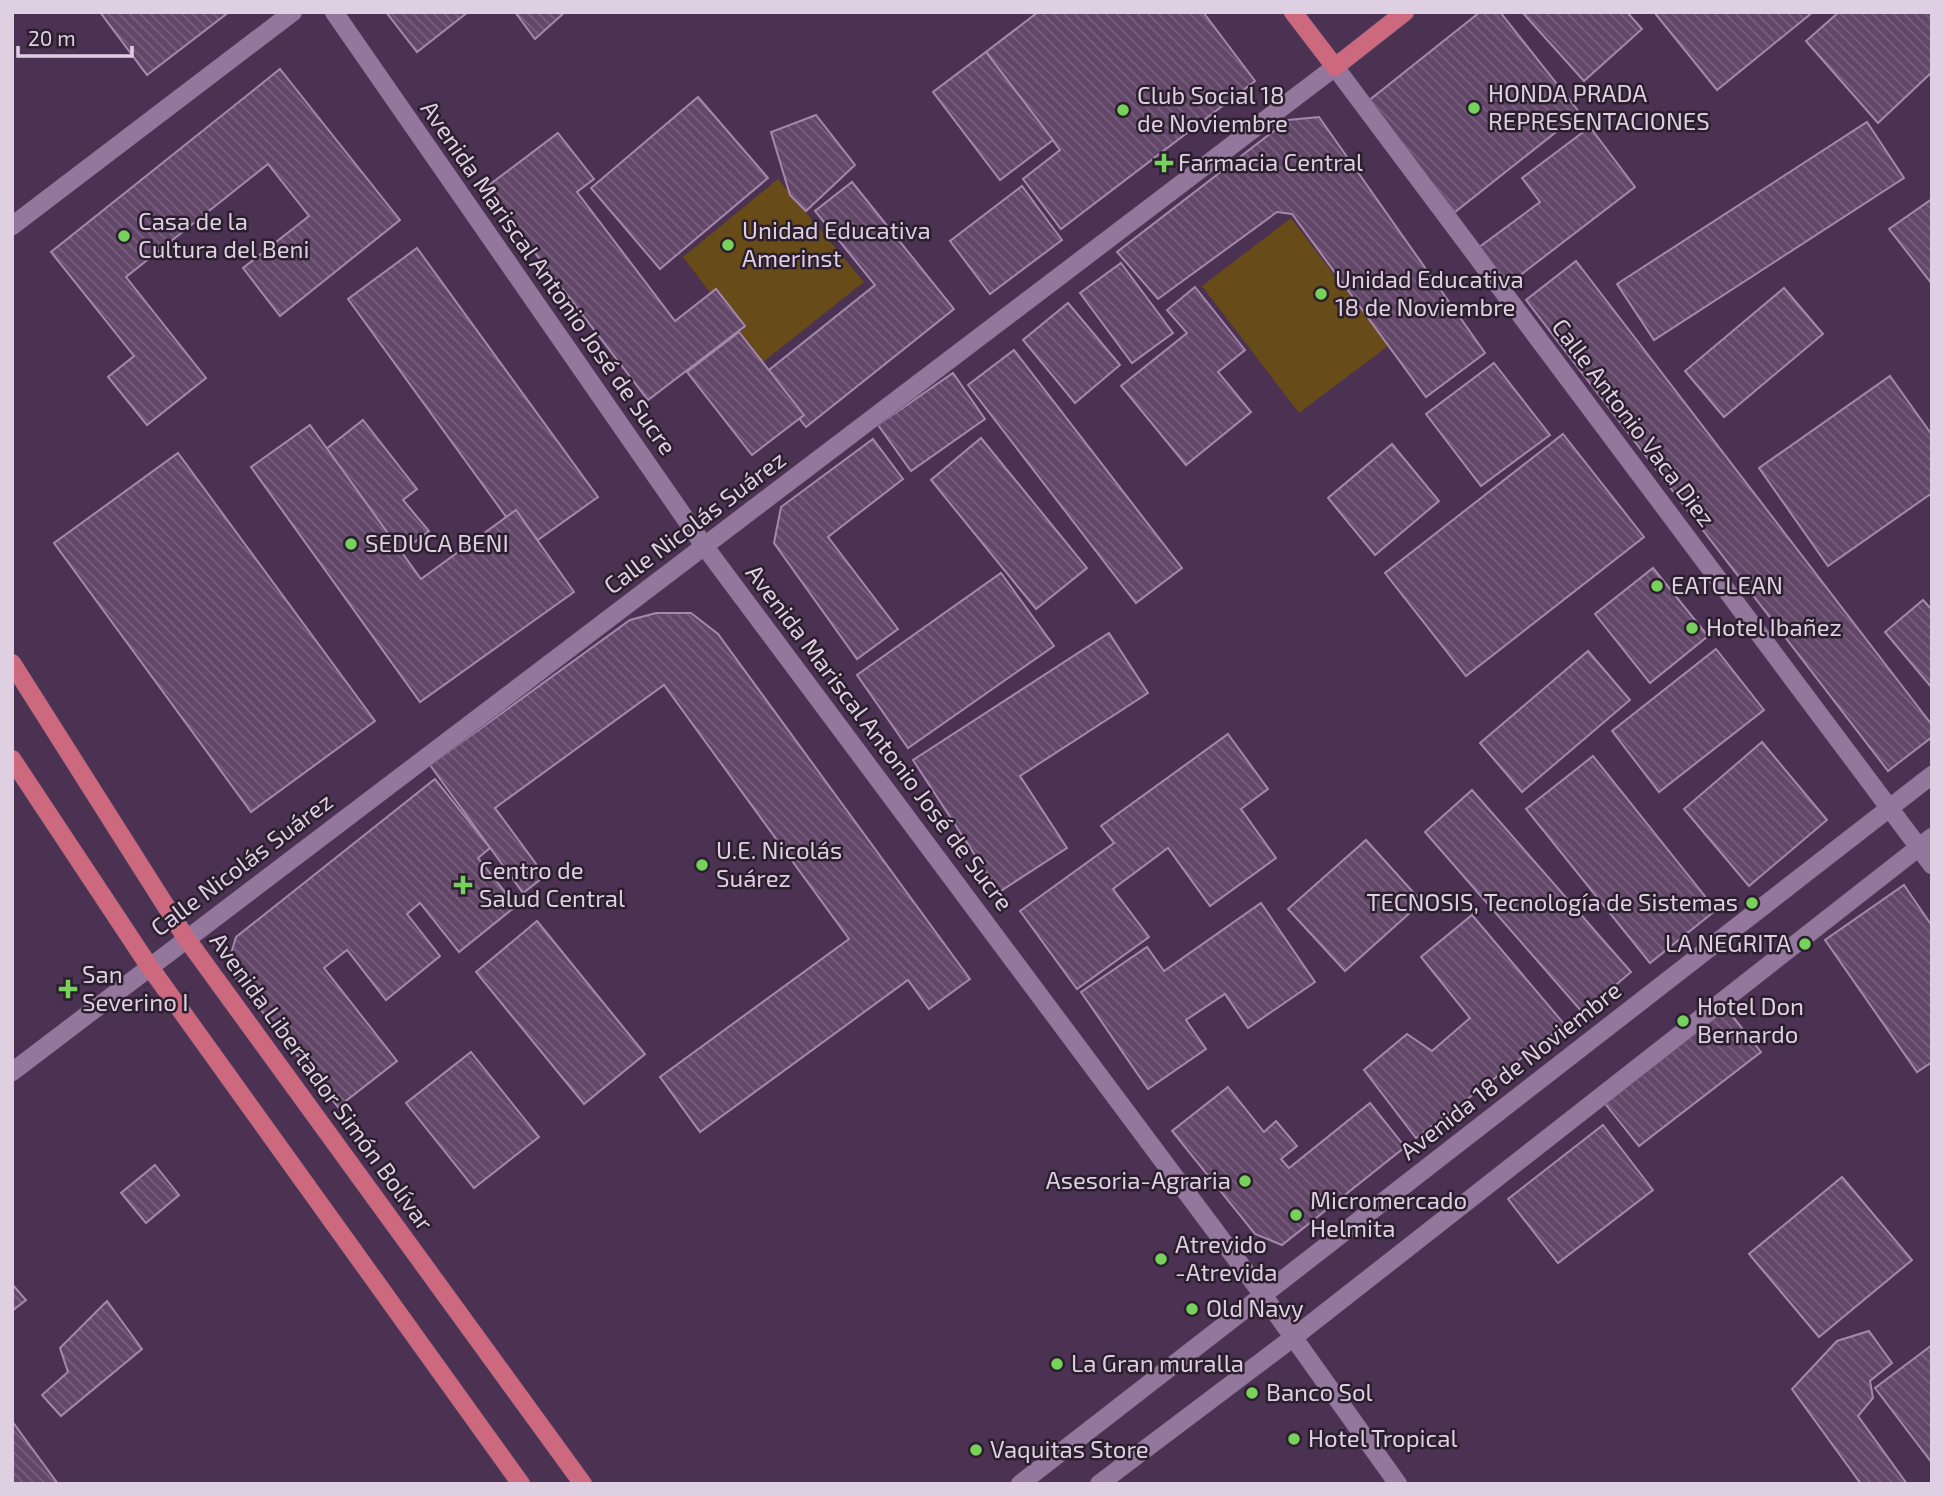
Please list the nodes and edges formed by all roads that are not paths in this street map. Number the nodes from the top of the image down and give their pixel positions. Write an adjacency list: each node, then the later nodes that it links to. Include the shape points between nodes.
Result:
1 (293, 12): 6 (street)
2 (334, 12): 7 (street, Avenida Mariscal Antonio José de Sucre)
3 (1293, 12): 5 (main road, Calle Antonio Vaca Diez)
4 (1405, 12): 5 (main road, Calle Nicolás Suárez)
5 (1335, 67): 7 (street, Calle Nicolás Suárez); 11 (street, Calle Antonio Vaca Diez)
6 (12, 226)
7 (705, 547): 14 (street, Calle Nicolás Suárez); 17 (street, Avenida Mariscal Antonio José de Sucre)
8 (12, 663): 14 (main road, Avenida Libertador Simón Bolívar)
9 (12, 759): 15 (main road)
10 (1932, 775): 11 (street, Avenida 18 de Noviembre)
11 (1889, 807): 12 (street, Calle Antonio Vaca Diez); 17 (street, Avenida 18 de Noviembre)
12 (1925, 842): 13 (street, Calle Antonio Vaca Diez); 18 (street)
13 (1932, 865)
14 (186, 938): 15 (street, Calle Nicolás Suárez); 20 (main road, Avenida Libertador Simón Bolívar)
15 (149, 966): 16 (street, Calle Nicolás Suárez); 19 (main road)
16 (12, 1072)
17 (1264, 1295): 18 (street, Avenida Mariscal Antonio José de Sucre); 21 (street, Avenida 18 de Noviembre)
18 (1294, 1337): 22 (street); 23 (street, Avenida Mariscal Antonio José de Sucre)
19 (521, 1484)
20 (583, 1484)
21 (1020, 1484)
22 (1099, 1484)
23 (1398, 1484)

